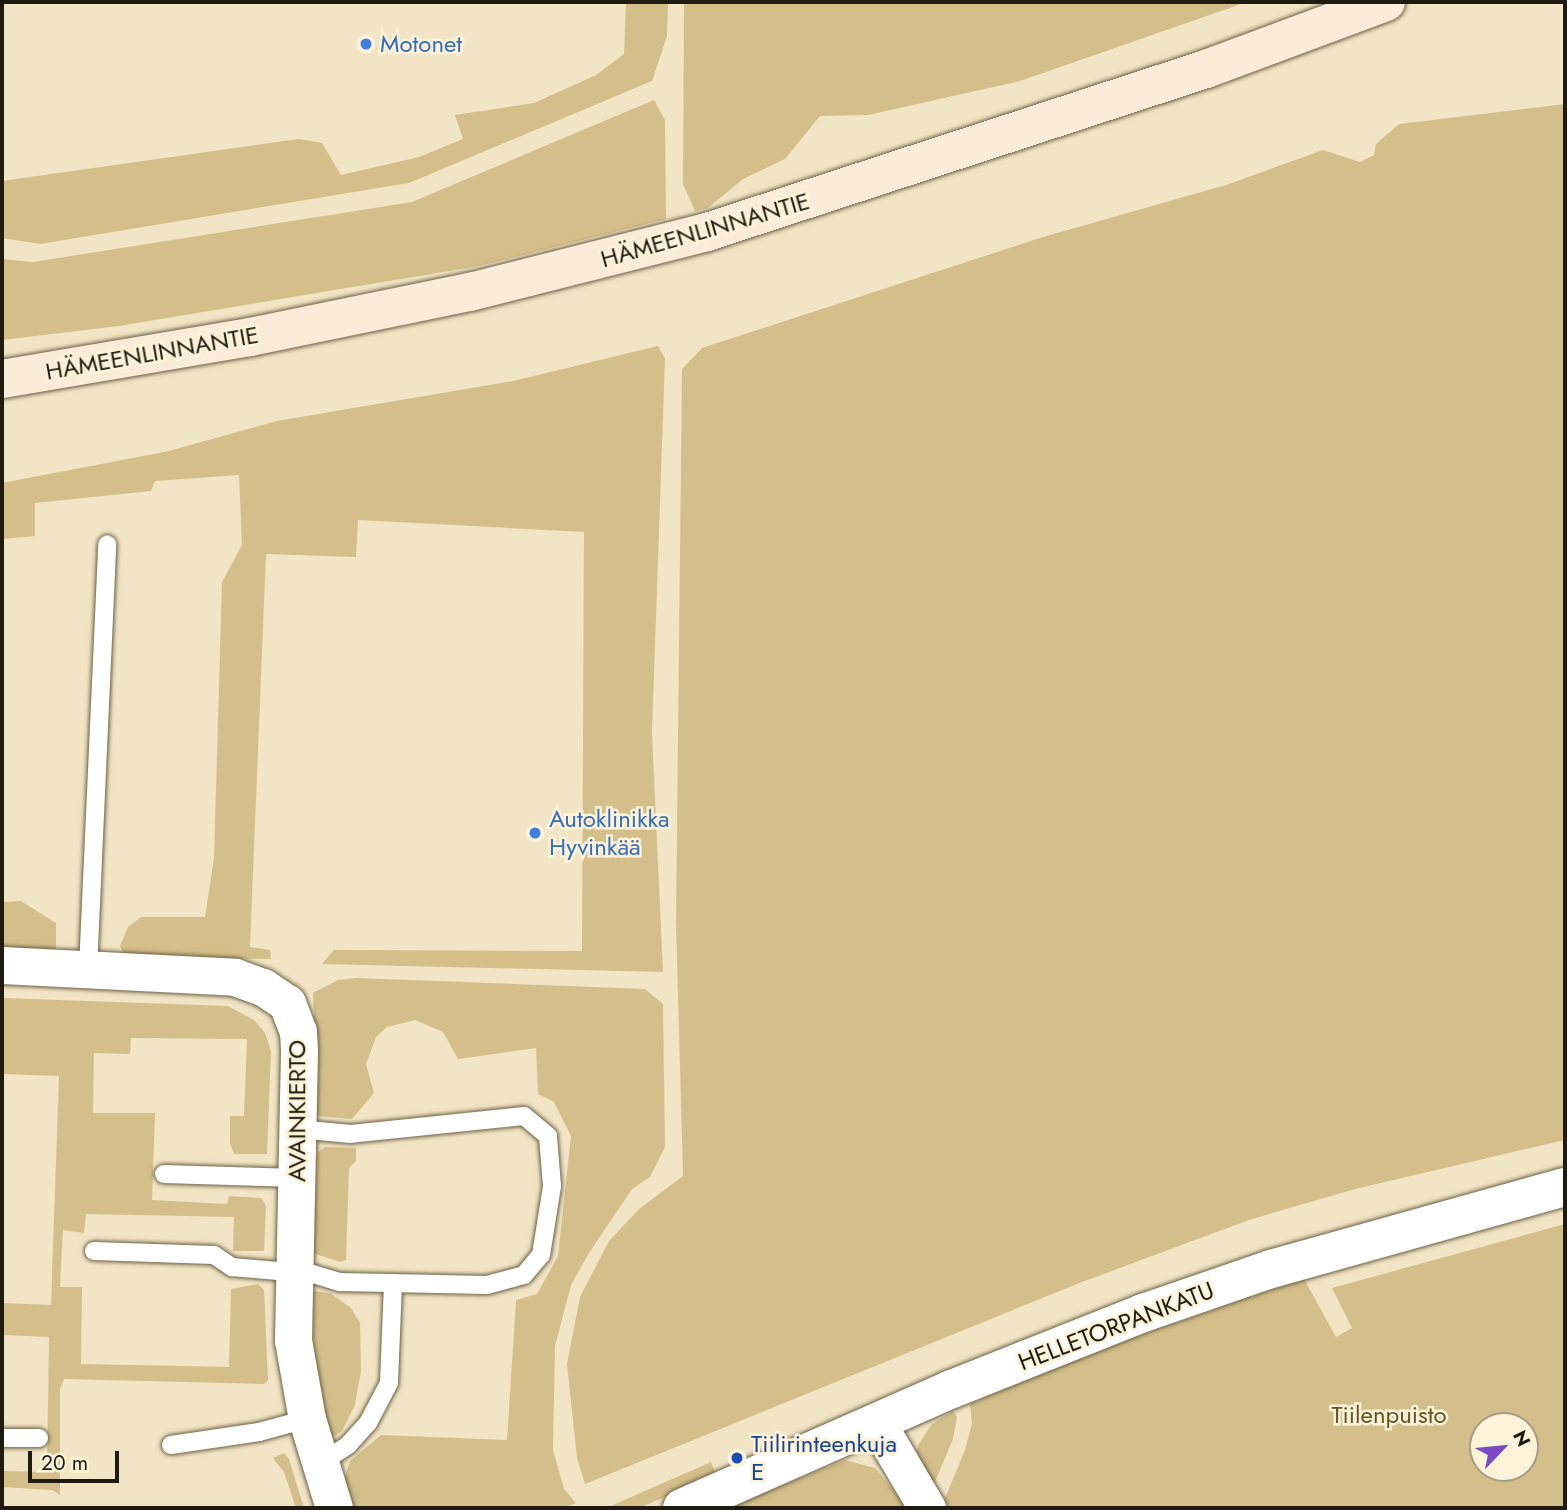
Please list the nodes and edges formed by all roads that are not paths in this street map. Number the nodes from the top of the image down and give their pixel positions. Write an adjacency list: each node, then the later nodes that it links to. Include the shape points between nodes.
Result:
1 (1386, 2): 2 (main road, HÄMEENLINNANTIE, via 1180,78 707,232 470,292 250,337)
2 (2, 379)
3 (107, 544): 5 (lane)
4 (2, 965): 5 (street, AVAINKIERTO)
5 (88, 969): 6 (street, AVAINKIERTO, via 235,977 263,987 286,1003 298,1031)
6 (298, 1129): 8 (street, AVAINKIERTO); 12 (lane, via 351,1134 524,1116 548,1136 552,1185 541,1255 524,1275 487,1285)
7 (164, 1174): 8 (lane)
8 (296, 1178): 11 (street, AVAINKIERTO)
9 (1565, 1187): 14 (street, HELLETORPANKATU, via 1270,1269 1130,1318)
10 (94, 1251): 11 (lane, via 214,1255 232,1268)
11 (294, 1273): 12 (lane, via 340,1282); 13 (street, AVAINKIERTO, via 293,1340)
12 (393, 1283): 18 (lane, via 388,1383 368,1423 348,1445)
13 (307, 1419): 17 (lane, via 259,1432); 18 (street, AVAINKIERTO)
14 (877, 1423): 20 (street, HELLETORPANKATU); 21 (street)
15 (2, 1438): 16 (lane)
16 (39, 1438)
17 (170, 1445)
18 (318, 1464): 19 (street, AVAINKIERTO)
19 (334, 1508)
20 (682, 1508)
21 (927, 1508)

